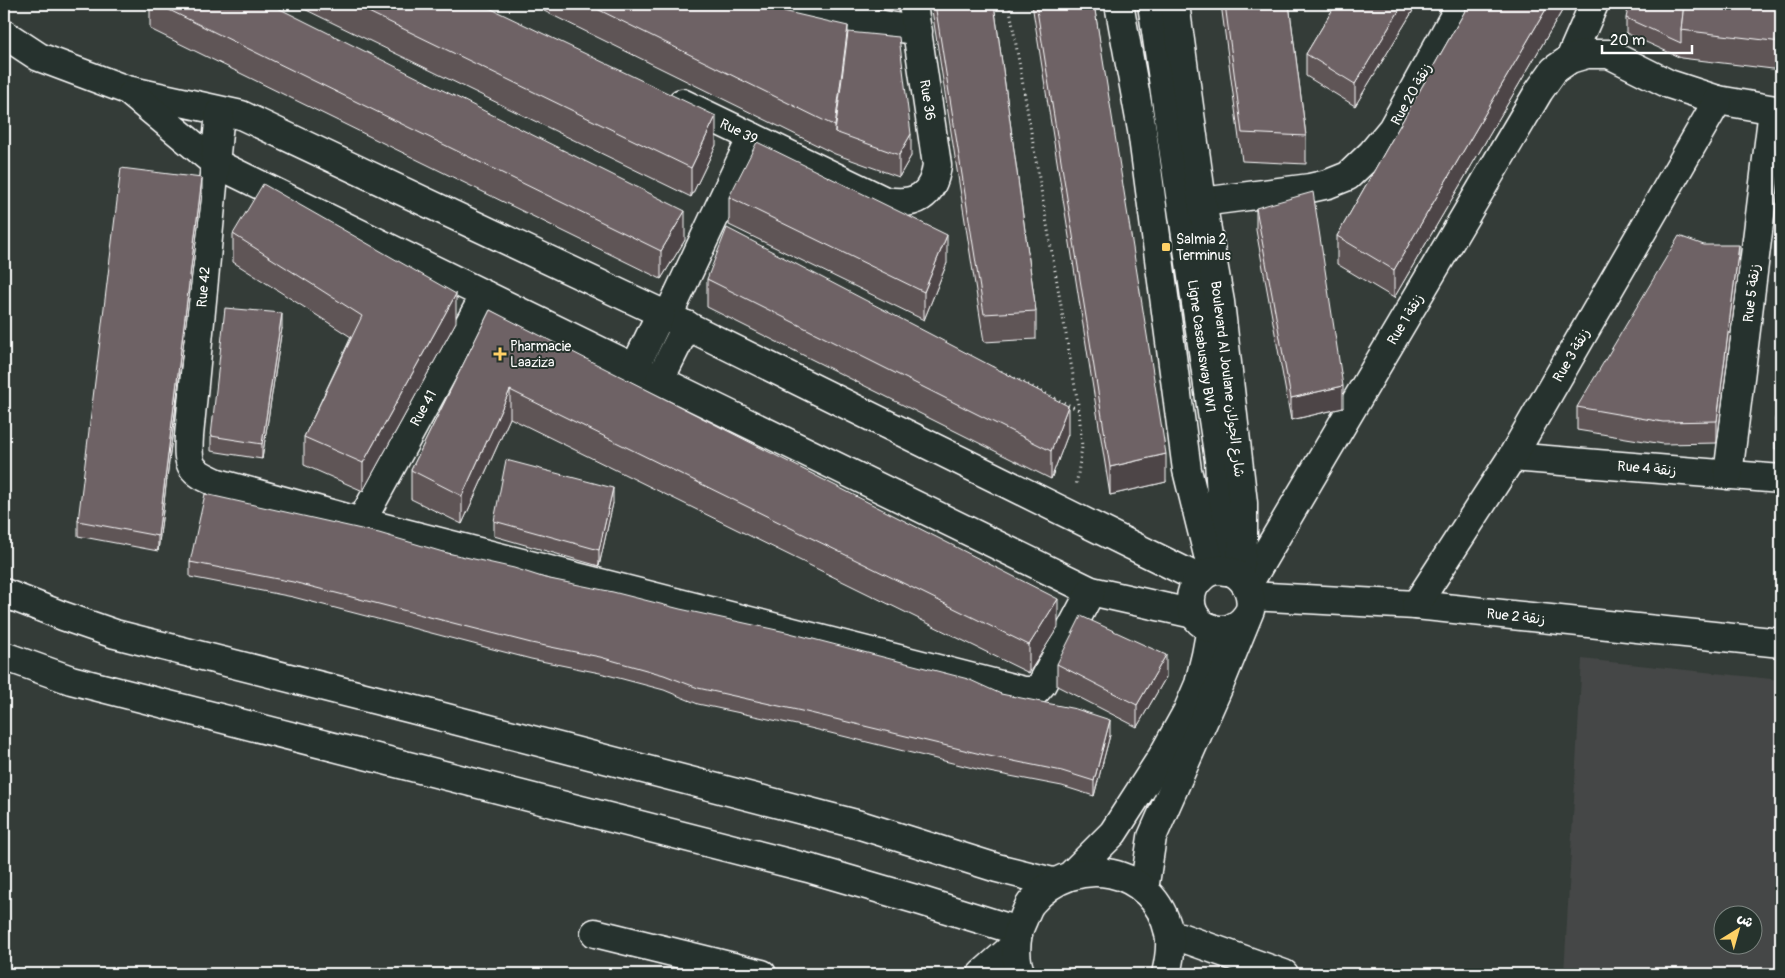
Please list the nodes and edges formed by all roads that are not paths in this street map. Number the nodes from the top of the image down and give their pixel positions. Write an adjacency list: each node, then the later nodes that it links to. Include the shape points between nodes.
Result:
1 (763, 4): 9 (street)
2 (913, 4): 9 (street, Rue 36)
3 (1119, 4): 29 (street, via 1142,130 1187,470)
4 (1142, 4): 29 (street, Ligne Casabusway BW1, via 1204,432)
5 (1152, 4): 29 (street, Ligne Casabusway BW1, via 1219,460)
6 (1175, 4): 20 (street, Boulevard Al Joulane شارع الجولان)
7 (1461, 4): 20 (street, Rue 20 زنقة, via 1392,129 1348,176 1310,188)
8 (1594, 4): 11 (street)
9 (918, 31): 19 (street, Rue 36, via 937,165 934,180)
10 (4, 34): 12 (street, via 39,57)
11 (1570, 59): 14 (street, via 1587,54 1609,54 1669,84); 29 (street, Rue 1 زنقة, via 1554,70 1539,91)
12 (126, 90): 16 (street); 18 (street)
13 (657, 92): 17 (street, Rue 39)
14 (1718, 100): 15 (street); 25 (street, Rue 3 زنقة)
15 (1777, 111): 26 (street, Rue 5 زنقة)
16 (220, 112): 18 (street, Rue 42); 22 (street, via 241,115)
17 (752, 137): 19 (street, Rue 39, via 885,200 905,203); 22 (street)
18 (215, 163): 21 (street); 28 (street, Rue 42, via 189,463 200,475 218,484)
19 (926, 193)
20 (1202, 202): 29 (street, Boulevard Al Joulane شارع الجولان, via 1220,302 1244,503 1243,538)
21 (485, 295): 23 (street); 28 (street, Rue 41)
22 (672, 318): 23 (street); 24 (street); 29 (street, via 1068,513)
23 (635, 367): 24 (street)
24 (660, 379): 30 (street)
25 (1512, 457): 26 (street, Rue 4 زنقة); 32 (street, Rue 3 زنقة)
26 (1728, 475): 27 (street, Rue 4 زنقة)
27 (1781, 480)
28 (362, 522): 30 (street, via 1024,691 1036,691 1042,684)
29 (1230, 582): 32 (street, Rue 2 زنقة); 33 (street, via 1192,592 1192,607); 33 (street, via 1242,621 1231,629 1217,630); 37 (street, via 1219,686 1152,837)
30 (1091, 591): 33 (street)
31 (4, 593): 36 (street, via 124,637 860,824 997,868)
32 (1416, 605): 34 (street, Rue 2 زنقة)
33 (1202, 621): 36 (street, via 1206,655 1199,684 1187,712 1113,833)
34 (1781, 643)
35 (4, 656): 40 (street, via 72,680 812,869 915,899)
36 (1063, 878): 37 (street, via 1098,871 1123,876); 40 (street, via 1030,903)
37 (1144, 890): 39 (street, via 1160,909)
38 (595, 933): 41 (street)
39 (1169, 933): 44 (street, via 1170,955); 45 (street)
40 (1017, 937): 42 (street); 43 (street)
41 (762, 974)
42 (982, 974)
43 (1021, 974)
44 (1166, 974)
45 (1284, 974)

